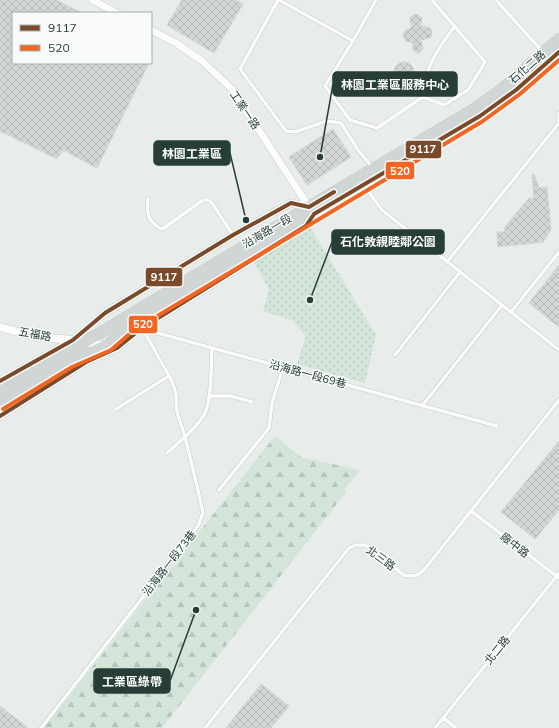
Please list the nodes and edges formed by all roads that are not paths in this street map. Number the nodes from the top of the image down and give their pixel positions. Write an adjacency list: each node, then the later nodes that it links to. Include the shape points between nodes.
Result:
1 (92, 0): 6 (street)
2 (278, 0): 10 (lane); 16 (lane, via 240,69 286,131 295,132 327,122)
3 (376, 0): 10 (lane)
4 (432, 0): 7 (lane)
5 (496, 0): 12 (lane)
6 (115, 12)
7 (455, 26): 13 (lane, via 427,72); 13 (lane, via 485,62 468,90 444,105)
8 (152, 31): 20 (street, 工業一路, via 202,61 232,89)
9 (559, 39): 12 (main road, 石化二路)
10 (353, 41): 15 (lane, via 325,86)
11 (559, 52): 17 (main road, 石化二路, via 516,90 480,116)
12 (543, 53): 17 (main road, 石化二路, via 496,94)
13 (423, 97): 15 (lane, via 377,128)
14 (559, 113): 23 (lane, via 559,123)
15 (350, 120): 16 (lane)
16 (341, 123): 17 (lane)
17 (376, 173): 18 (main road, 石化二路)
18 (361, 181): 20 (main road, 石化二路); 23 (lane, via 382,210)
19 (148, 199): 21 (lane, via 149,219 161,229 203,200 208,200)
20 (312, 210): 21 (street, 沿海路一段, via 291,203); 27 (main road, 沿海路一段); 28 (main road, 沿海路一段); 30 (street, 沿海路一段, via 306,226)
21 (233, 235): 31 (street, 沿海路一段, via 105,313)
22 (559, 252): 26 (lane)
23 (447, 262): 24 (lane)
24 (460, 272): 25 (lane); 36 (lane)
25 (502, 305): 26 (lane); 45 (lane)
26 (511, 312): 35 (lane)
27 (119, 321): 28 (lane, 沿海路一段69巷); 32 (main road, 沿海路一段)
28 (130, 325): 30 (lane, 沿海路一段69巷); 33 (main road, 沿海路一段)
29 (0, 327): 31 (street, 五福路, via 38,337)
30 (142, 328): 33 (street, 沿海路一段); 34 (lane, 沿海路一段69巷); 38 (lane, 沿海路一段73巷)
31 (73, 340): 32 (street, 五福路); 39 (street, 沿海路一段)
32 (85, 342): 33 (street, 五福路); 40 (main road, 沿海路一段)
33 (112, 347): 44 (main road, 沿海路一段, via 69,362); 47 (street, 沿海路一段)
34 (212, 348): 37 (lane, 沿海路一段69巷); 41 (lane)
35 (559, 350)
36 (395, 354)
37 (283, 367): 45 (lane, 沿海路一段69巷); 51 (lane, via 272,403 269,428)
38 (169, 376): 46 (lane); 49 (lane, 沿海路一段73巷, via 176,394 177,412)
39 (0, 381)
40 (0, 392)
41 (209, 396): 43 (lane, via 231,396); 49 (lane, via 205,414)
42 (559, 400): 52 (lane, 北三路)
43 (252, 402)
44 (0, 404)
45 (422, 406): 48 (lane, 沿海路一段69巷)
46 (116, 409)
47 (0, 416)
48 (497, 426)
49 (185, 437): 50 (lane); 55 (lane, 沿海路一段73巷, via 203,513 198,526)
50 (167, 453)
51 (219, 490)
52 (471, 511): 53 (lane, 廠中路); 56 (lane, 北三路, via 419,574 404,575 365,545 349,548)
53 (558, 576): 54 (lane, 北二路)
54 (443, 718): 57 (lane, 北二路); 58 (lane)
55 (41, 728)
56 (205, 728)
57 (435, 728)
58 (456, 728)

